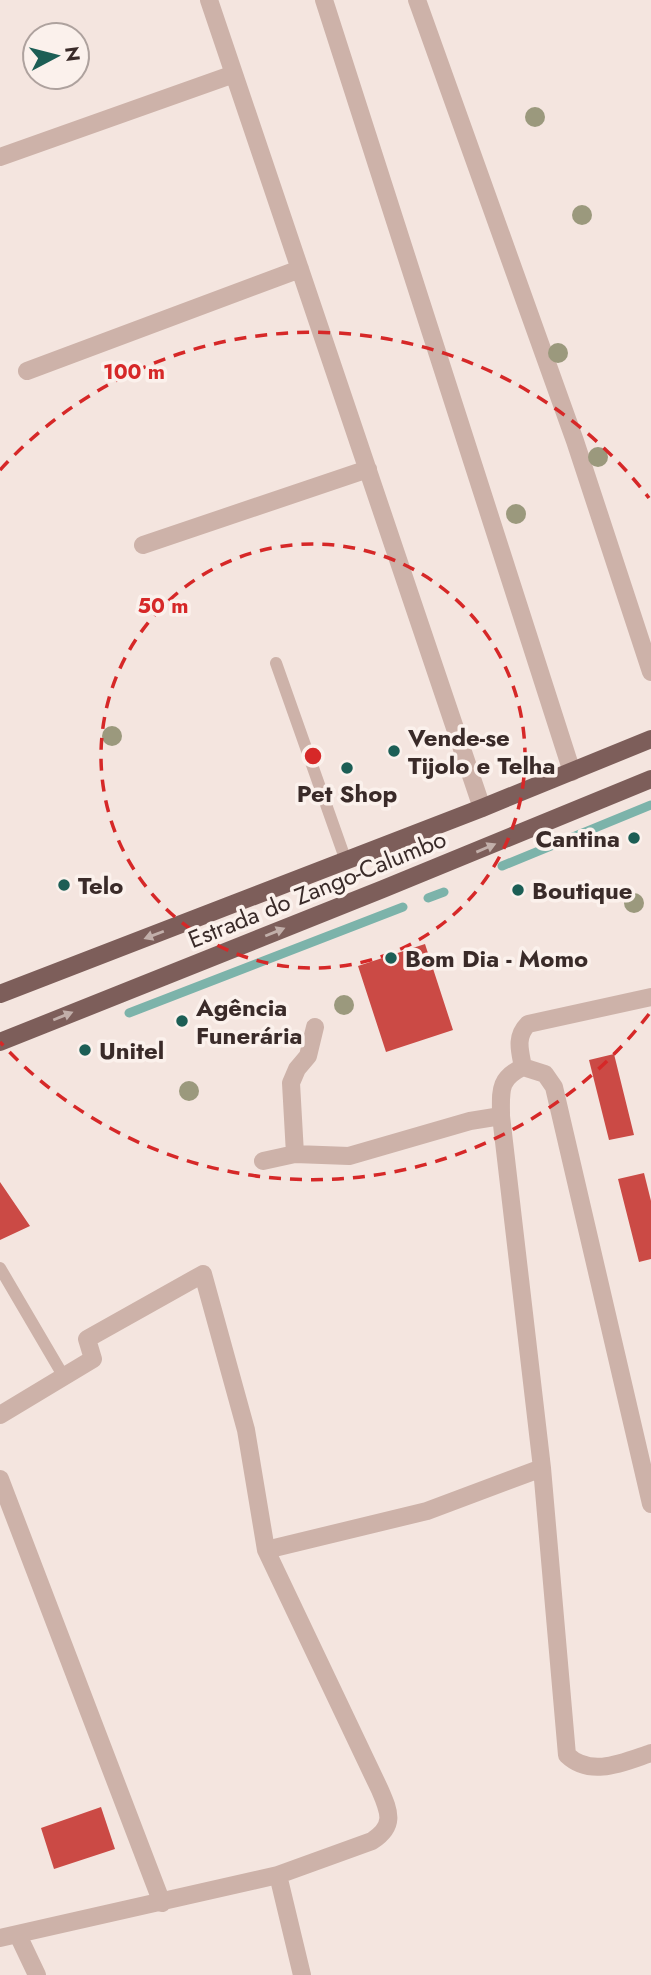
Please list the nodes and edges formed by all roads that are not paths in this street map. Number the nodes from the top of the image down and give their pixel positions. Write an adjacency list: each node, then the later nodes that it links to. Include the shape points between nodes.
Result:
1 (209, 0): 4 (street)
2 (324, 0): 13 (street)
3 (424, 3): 11 (street)
4 (234, 74): 5 (street); 6 (street)
5 (0, 157)
6 (300, 269): 7 (street); 8 (street)
7 (27, 371)
8 (368, 469): 9 (street); 15 (street)
9 (143, 545)
10 (276, 663): 16 (lane)
11 (651, 672)
12 (651, 739): 13 (main road, Estrada do Zango-Calumbo)
13 (572, 772): 15 (main road, Estrada do Zango-Calumbo)
14 (651, 779): 20 (main road, Estrada do Zango-Calumbo, one-way to 14)
15 (482, 808): 16 (main road, Estrada do Zango-Calumbo)
16 (346, 861): 17 (main road, Estrada do Zango-Calumbo, one-way to 17)
17 (0, 994)
18 (651, 997): 21 (street, via 528,1024 520,1032)
19 (315, 1027): 23 (street, via 308,1056 291,1083)
20 (0, 1042)
21 (523, 1067): 22 (street, via 510,1074 502,1086); 30 (street, via 545,1074 554,1087)
22 (500, 1116): 23 (street, via 349,1156); 28 (street)
23 (295, 1154): 24 (street)
24 (264, 1161)
25 (0, 1268): 26 (lane)
26 (64, 1377): 27 (street); 31 (street, via 93,1359 87,1339 203,1275 246,1430)
27 (0, 1415)
28 (542, 1468): 31 (street, via 428,1511); 32 (street, via 567,1755 576,1764 608,1767)
29 (0, 1479): 34 (street)
30 (651, 1504)
31 (266, 1550): 33 (street, via 388,1809 383,1833 372,1842)
32 (651, 1754)
33 (278, 1875): 34 (street); 38 (street)
34 (162, 1902): 35 (street)
35 (19, 1935): 36 (street); 37 (street)
36 (0, 1938)
37 (37, 1975)
38 (302, 1975)

